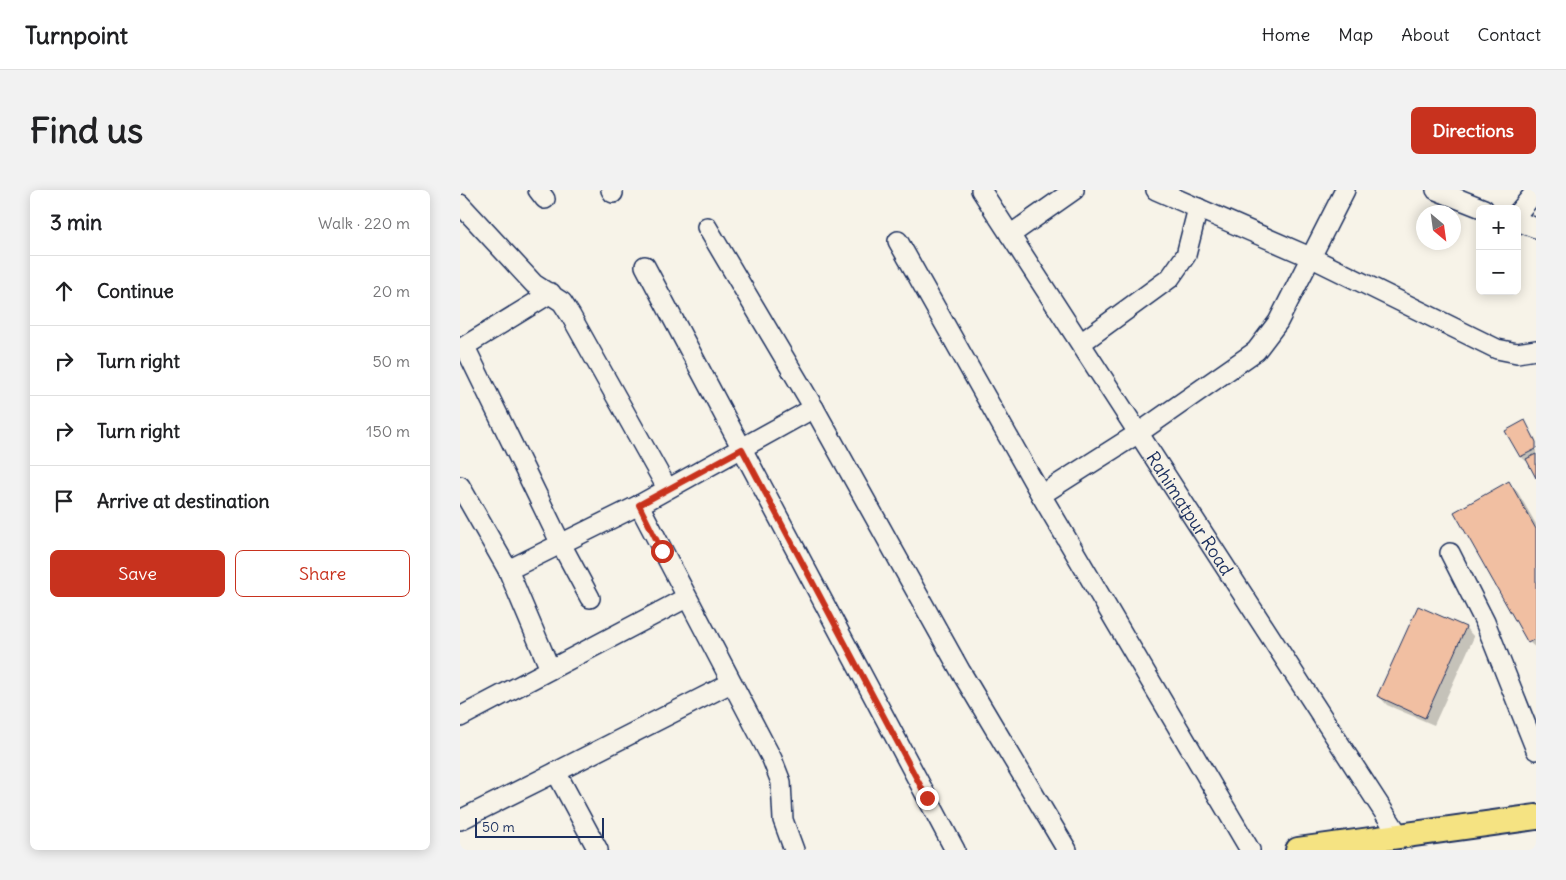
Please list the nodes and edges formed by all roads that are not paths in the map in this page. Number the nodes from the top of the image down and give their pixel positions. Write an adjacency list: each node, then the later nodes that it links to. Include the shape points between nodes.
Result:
1 (981, 190): 14 (street, Rahimatpur Road)
2 (1074, 190): 14 (street)
3 (1156, 190): 9 (street)
4 (1345, 190): 16 (street)
5 (1436, 190): 8 (street)
6 (1536, 191): 10 (street)
7 (460, 204): 18 (street, via 534,284)
8 (1476, 206)
9 (1198, 208): 16 (street); 19 (street, via 1186,255 1170,278)
10 (1521, 209)
11 (1521, 223): 13 (street)
12 (707, 227): 22 (street)
13 (1536, 228)
14 (1010, 236): 19 (street, Rahimatpur Road)
15 (898, 241): 27 (street)
16 (1310, 256): 21 (street, via 1497,349 1518,354); 23 (street, via 1278,322 1256,351)
17 (645, 266): 24 (street)
18 (551, 293): 20 (street); 26 (street, via 572,316)
19 (1081, 343): 23 (street, Rahimatpur Road)
20 (462, 348): 29 (street)
21 (1536, 350)
22 (814, 408): 24 (street); 45 (street, via 961,672)
23 (1140, 432): 27 (street); 41 (street, Rahimatpur Road)
24 (742, 449): 26 (street); 44 (street)
25 (460, 486): 31 (street)
26 (667, 488): 28 (street)
27 (1041, 495): 46 (street)
28 (639, 505): 29 (street); 33 (street)
29 (560, 544): 31 (street); 32 (street)
30 (1450, 553): 37 (street, via 1485,622)
31 (508, 570): 34 (street)
32 (590, 598)
33 (686, 598): 34 (street); 35 (street)
34 (550, 669): 36 (street)
35 (731, 683): 38 (street); 43 (street, via 772,758 781,782 783,820)
36 (460, 717)
37 (1536, 750)
38 (556, 772): 40 (street); 42 (street)
39 (1536, 817): 41 (main road)
40 (460, 820)
41 (1400, 837): 47 (main road)
42 (598, 850)
43 (794, 850)
44 (955, 850)
45 (1067, 850)
46 (1250, 850)
47 (1298, 850)

